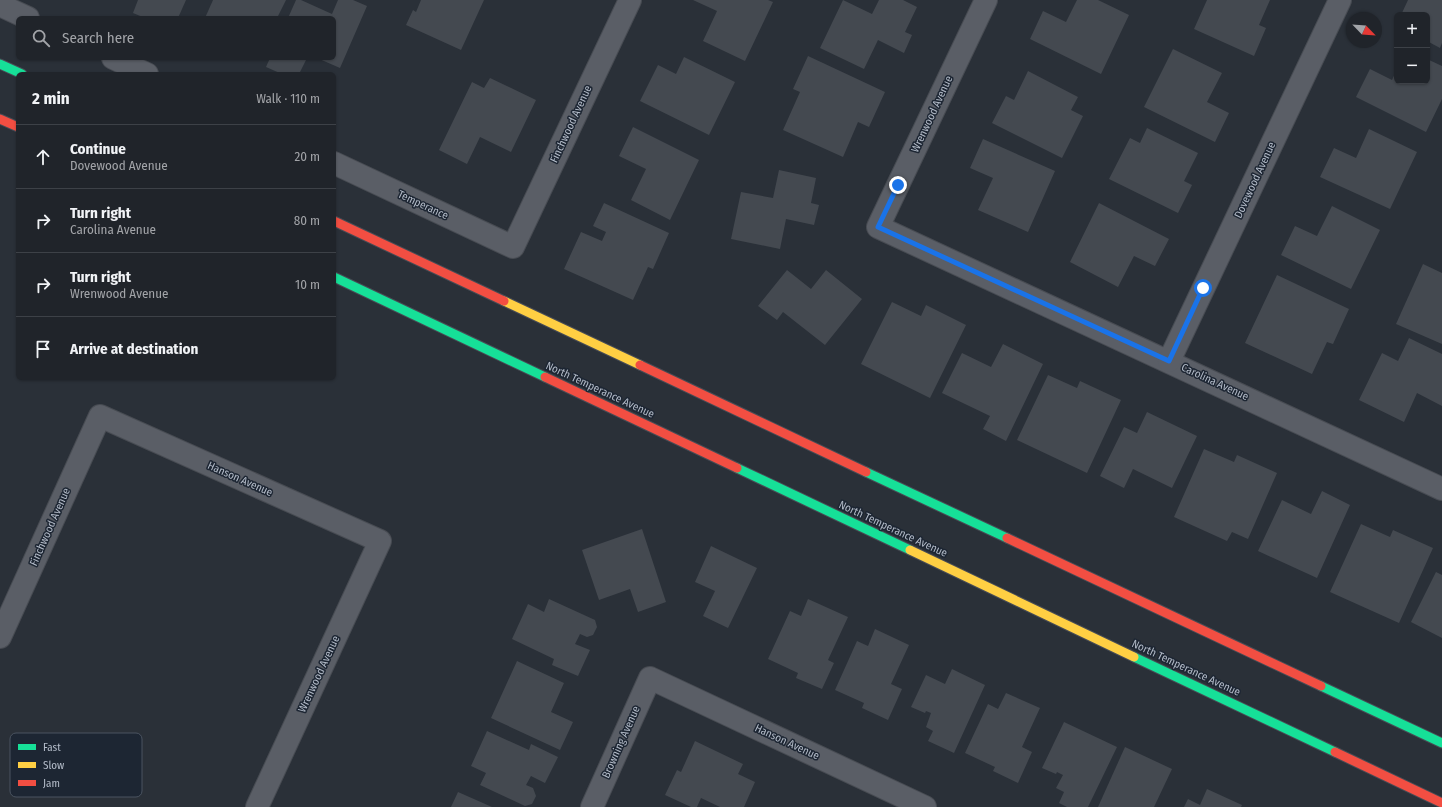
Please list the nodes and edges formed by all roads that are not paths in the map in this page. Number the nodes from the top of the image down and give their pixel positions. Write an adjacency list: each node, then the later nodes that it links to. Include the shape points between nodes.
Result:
1 (630, 0): 15 (street, Finchwood Avenue)
2 (986, 0): 14 (street, Wrenwood Avenue)
3 (1340, 0): 17 (street, Dovewood Avenue)
4 (0, 4): 5 (street)
5 (24, 16)
6 (117, 60): 9 (street)
7 (0, 64): 8 (main road)
8 (18, 72)
9 (143, 72)
10 (0, 119): 11 (main road)
11 (16, 126)
12 (336, 164): 15 (street, Temperance)
13 (336, 222): 23 (main road)
14 (878, 227): 17 (street, Carolina Avenue)
15 (512, 247)
16 (336, 278): 24 (main road, North Temperance Avenue)
17 (1169, 361): 19 (street, Carolina Avenue)
18 (100, 416): 20 (street, Hanson Avenue); 21 (street, Finchwood Avenue)
19 (1442, 489)
20 (380, 541): 25 (street, Wrenwood Avenue)
21 (0, 637)
22 (650, 678): 26 (street, Browning Avenue); 27 (street, Hanson Avenue)
23 (1442, 743)
24 (1442, 803)
25 (257, 807)
26 (592, 807)
27 (925, 807)

